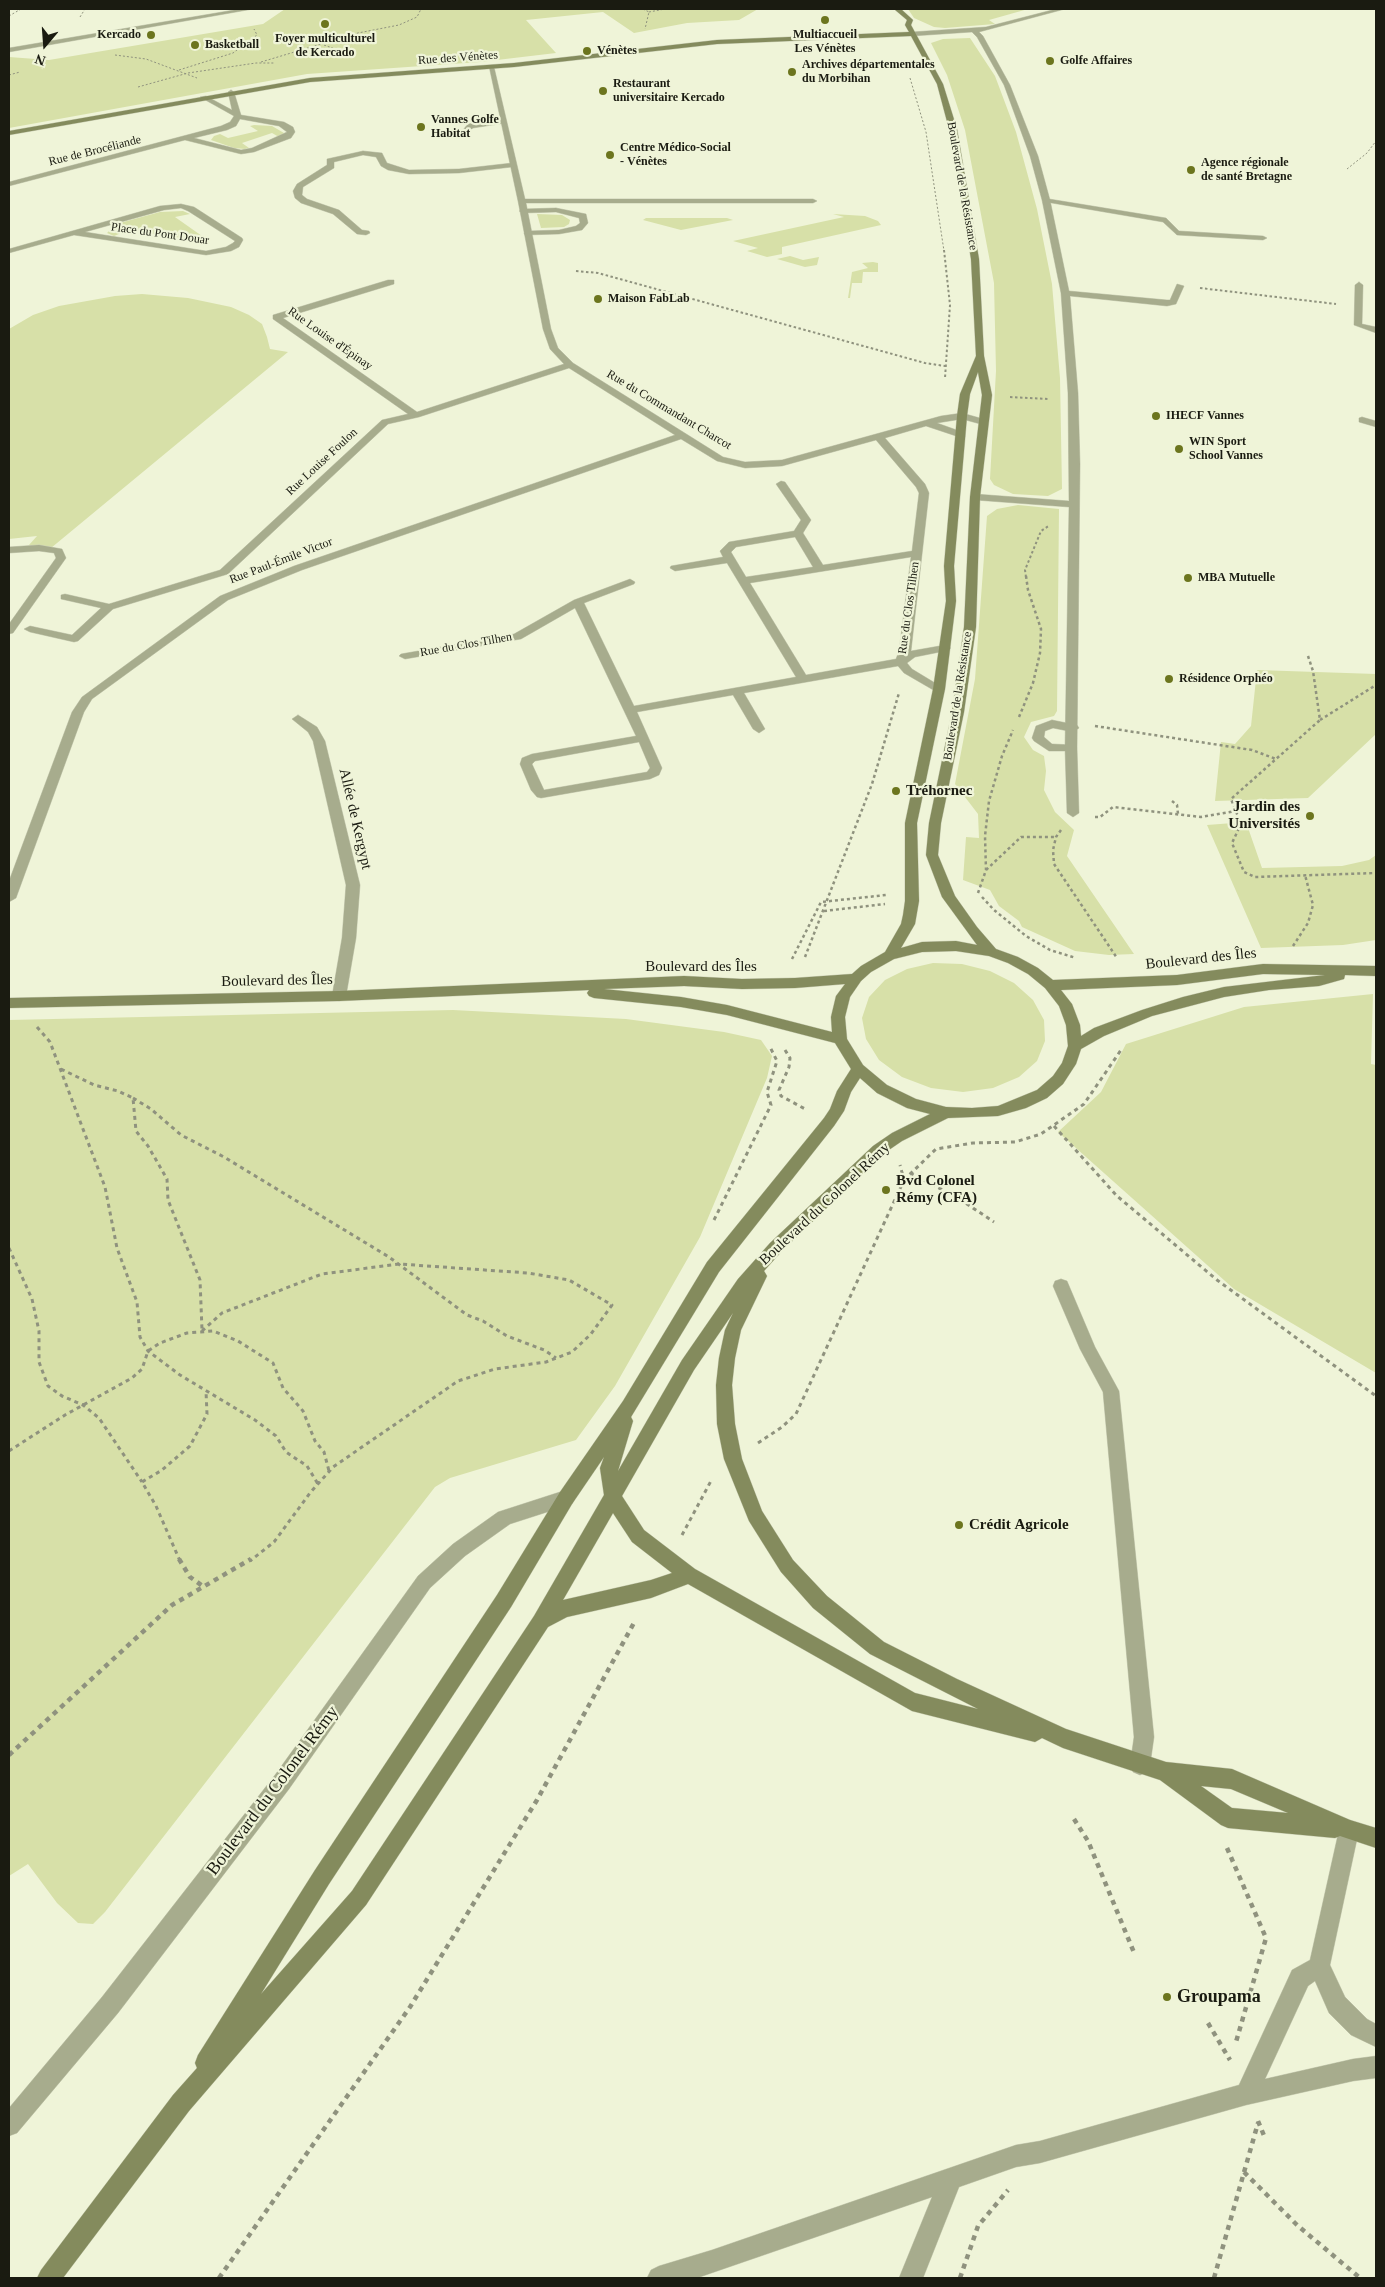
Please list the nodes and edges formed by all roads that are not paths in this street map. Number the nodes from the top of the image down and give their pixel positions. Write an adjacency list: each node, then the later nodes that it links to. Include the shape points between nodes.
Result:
1 (250, 9): 7 (street)
2 (897, 9): 4 (main road, Boulevard de la Résistance, via 910,20); 4 (main road, Boulevard de la Résistance, via 893,13 897,20)
3 (1062, 9): 5 (street)
4 (908, 25): 6 (main road, Boulevard de la Résistance)
5 (974, 31): 6 (street); 19 (street, via 980,36 1007,85 1034,156)
6 (912, 34): 8 (main road, Rue des Vénètes, via 717,42); 32 (main road, Boulevard de la Résistance, via 940,84 953,129 975,259)
7 (9, 49)
8 (491, 67): 9 (main road, Rue des Vénètes, via 310,80); 12 (street, Rue du Commandant Charcot)
9 (231, 92): 10 (main road, Rue des Vénètes); 11 (street)
10 (204, 97): 11 (street, Rue de Brocéliande); 14 (main road, Rue des Vénètes)
11 (237, 116): 15 (street, Rue de Brocéliande, via 233,124); 15 (street, Rue de Brocéliande, via 281,124 291,132 254,150 241,152)
12 (502, 121): 13 (street, via 471,126); 16 (street, Rue du Commandant Charcot)
13 (466, 131)
14 (9, 133)
15 (187, 139): 17 (street, Rue de Brocéliande)
16 (512, 165): 20 (street, Rue du Commandant Charcot); 23 (street, via 409,172 390,168 379,155 363,153 330,161 331,166 300,186 298,196 304,201 336,212 360,232)
17 (9, 184)
18 (813, 200): 20 (street)
19 (1046, 200): 25 (street, via 1166,220 1177,233); 30 (street)
20 (522, 201): 21 (street, Rue du Commandant Charcot)
21 (523, 211): 24 (street, Rue du Commandant Charcot); 24 (street, via 556,210 584,216 584,223 579,228)
22 (75, 233): 22 (street, Place du Pont Douar, via 206,253 228,249 239,240 191,208 181,206 162,208); 26 (street, Place du Pont Douar)
23 (366, 233)
24 (528, 233): 33 (street, Rue du Commandant Charcot, via 550,340 554,349)
25 (1263, 238)
26 (9, 251)
27 (391, 282): 34 (street, Rue Louise d'Épinay, via 276,317)
28 (1359, 285): 31 (street, via 1358,325)
29 (1180, 286): 30 (street, via 1173,302 1167,303)
30 (1065, 293): 45 (street, via 1073,393)
31 (1376, 330)
32 (980, 356): 35 (main road, Boulevard de la Résistance, via 965,394); 37 (main road, Boulevard de la Résistance, via 987,395)
33 (570, 364): 34 (street, Rue Louise Foulon); 40 (street, Rue du Commandant Charcot)
34 (416, 415): 56 (street, Rue Louise Foulon, via 384,422 224,572)
35 (962, 416): 37 (street); 38 (street, Rue du Commandant Charcot); 41 (main road, Boulevard de la Résistance)
36 (1362, 420): 39 (street)
37 (984, 422): 44 (main road, Boulevard de la Résistance)
38 (927, 423): 41 (street); 42 (street, Rue du Commandant Charcot)
39 (1376, 424)
40 (683, 435): 42 (street, Rue du Commandant Charcot, via 720,459 758,466 782,463); 72 (street, Rue Paul-Émile Victor, via 298,568 224,598 88,697 78,712)
41 (962, 435): 59 (main road, Boulevard de la Résistance, via 949,566 951,601)
42 (878, 436): 48 (street, Rue du Clos Tilhen, via 924,493)
43 (781, 484): 46 (street, via 806,520)
44 (975, 497): 45 (street); 73 (main road, Boulevard de la Résistance, via 970,627 932,855 946,889 966,923)
45 (1075, 504): 67 (street)
46 (798, 533): 49 (street, via 733,544 724,551); 51 (street)
47 (9, 550): 58 (street, via 39,548 58,552 61,558)
48 (916, 553): 51 (street, Rue du Clos Tilhen); 61 (street, Rue du Clos Tilhen)
49 (729, 559): 50 (street); 52 (street)
50 (675, 568)
51 (820, 569): 52 (street, Rue du Clos Tilhen)
52 (743, 581): 62 (street)
53 (630, 582): 55 (street, Rue du Clos Tilhen)
54 (64, 598): 56 (street, Rue Louise Foulon)
55 (578, 602): 60 (street, Rue du Clos Tilhen, via 517,636); 65 (street)
56 (109, 607): 57 (street, Rue Louise Foulon, via 74,639)
57 (30, 629)
58 (9, 631)
59 (945, 648): 61 (street, Rue du Clos Tilhen, via 911,654); 63 (main road, Boulevard de la Résistance)
60 (405, 656)
61 (901, 662): 62 (street, Rue du Clos Tilhen); 63 (street, Rue du Clos Tilhen, via 908,670)
62 (802, 678): 64 (street, Rue du Clos Tilhen)
63 (940, 689): 74 (main road, Boulevard de la Résistance, via 911,823 912,893 908,924)
64 (736, 690): 65 (street, Rue du Clos Tilhen); 68 (street)
65 (630, 710): 69 (street)
66 (298, 719): 80 (street, Allée de Kergypt, via 313,730 319,741 353,884 349,938)
67 (1072, 725): 70 (street); 70 (street, via 1052,724 1040,729 1038,738 1049,747)
68 (759, 729)
69 (642, 738): 69 (street, via 532,758 526,760 526,764 541,794 650,775 656,768)
70 (1071, 748): 71 (street)
71 (1073, 813)
72 (9, 898)
73 (991, 952): 74 (main road, via 956,946 922,947); 78 (main road, via 1020,964)
74 (890, 955): 77 (main road)
75 (1376, 971): 76 (main road, Boulevard des Îles)
76 (1356, 972): 78 (main road, Boulevard des Îles, via 1264,969 1177,980); 83 (main road, Boulevard des Îles, via 1319,981 1260,986 1183,1002 1108,1028)
77 (856, 978): 79 (main road, Boulevard des Îles, via 795,983 684,981); 82 (main road, via 843,996 838,1017)
78 (1050, 985): 83 (main road, via 1065,1004 1074,1025)
79 (545, 988): 80 (main road, Boulevard des Îles); 82 (main road, Boulevard des Îles, via 681,1002 727,1010)
80 (339, 996): 81 (main road, Boulevard des Îles)
81 (9, 1003)
82 (840, 1039): 84 (main road)
83 (1075, 1046): 85 (main road, via 1069,1064 1058,1080 1042,1094 998,1111)
84 (858, 1070): 85 (main road, via 882,1089 912,1104); 88 (main road, Boulevard du Colonel Rémy, via 829,1122 713,1267)
85 (946, 1112): 86 (main road, Boulevard du Colonel Rémy, via 878,1150)
86 (776, 1247): 90 (main road, Boulevard du Colonel Rémy, via 744,1284 688,1365); 93 (main road, via 734,1330 724,1384 726,1424 733,1459 755,1515 787,1566 820,1602 876,1648)
87 (1061, 1286): 94 (street, via 1088,1349 1111,1391 1144,1737)
88 (629, 1406): 89 (main road, Boulevard du Colonel Rémy); 90 (main road, Boulevard du Colonel Rémy, via 609,1468)
89 (566, 1498): 102 (main road, Boulevard du Colonel Rémy, via 504,1602 322,1877); 103 (street, Boulevard du Colonel Rémy, via 504,1518 458,1550 424,1582 282,1782 110,2005)
90 (613, 1498): 91 (main road, via 638,1536); 92 (main road, Boulevard du Colonel Rémy)
91 (689, 1575): 92 (main road, via 651,1589 563,1609); 93 (main road, via 912,1702)
92 (541, 1622): 102 (main road, Boulevard du Colonel Rémy, via 359,1898)
93 (1063, 1738): 94 (main road)
94 (1140, 1764): 95 (main road)
95 (1166, 1772): 96 (main road, via 1232,1779); 96 (main road, via 1228,1818)
96 (1349, 1830): 97 (main road); 98 (street)
97 (1376, 1838)
98 (1319, 1966): 99 (street, via 1337,2005 1359,2027); 101 (street, via 1300,1978)
99 (1376, 2036)
100 (1376, 2067): 101 (street)
101 (1246, 2094): 104 (street, via 1016,2156)
102 (181, 2103): 105 (main road, Boulevard du Colonel Rémy)
103 (9, 2125)
104 (951, 2178): 106 (street); 107 (street)
105 (49, 2278)
106 (659, 2278)
107 (911, 2278)

